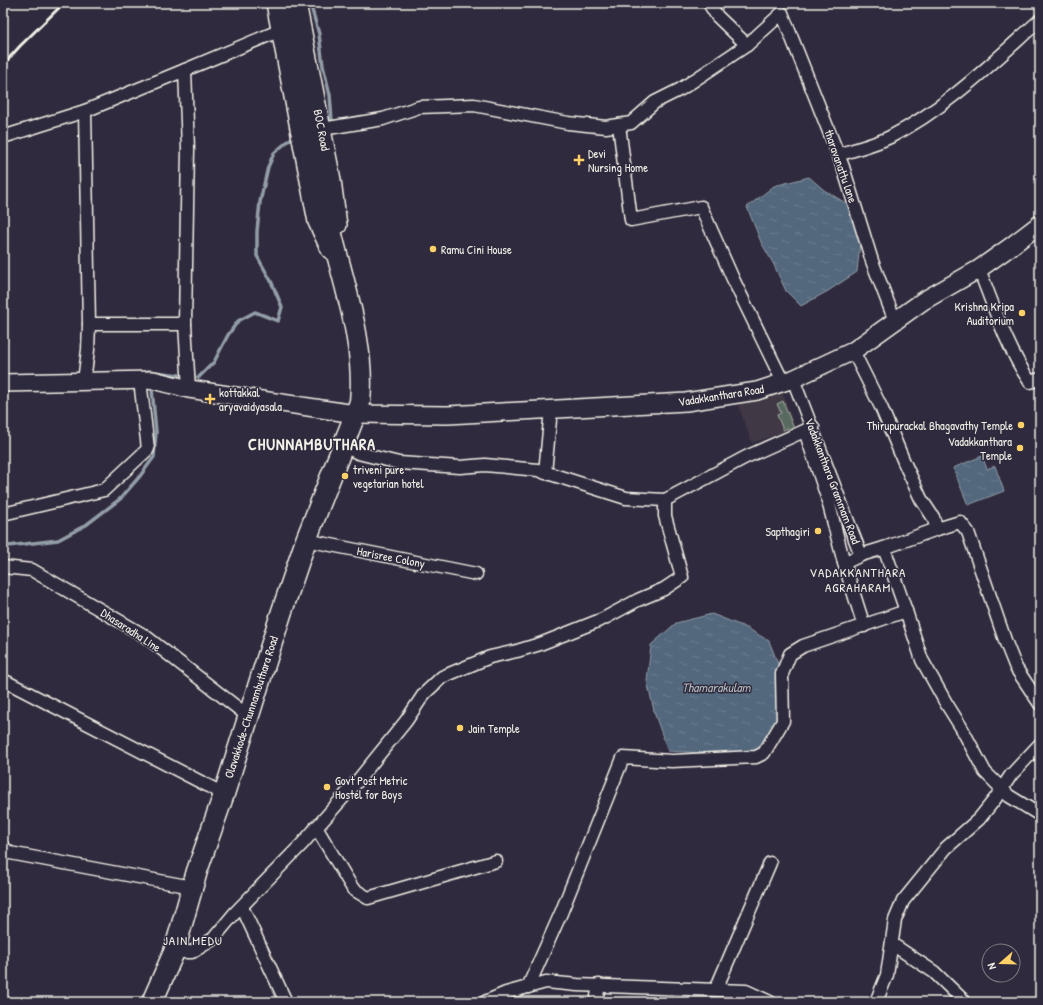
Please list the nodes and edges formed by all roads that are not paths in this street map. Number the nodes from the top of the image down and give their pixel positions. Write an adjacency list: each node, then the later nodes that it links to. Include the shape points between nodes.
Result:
1 (276, 3): 6 (street)
2 (286, 3): 15 (main road, Olavakkode-Chunnambuthara Road, via 328,219)
3 (297, 3): 11 (street, BOC Road)
4 (709, 3): 7 (street, via 717,16)
5 (1040, 20): 13 (street, via 931,113 888,138)
6 (281, 30): 8 (street); 17 (street, via 317,222)
7 (747, 45): 10 (street, via 655,102 630,123); 13 (street, tharavanattu lane, via 782,13)
8 (185, 70): 9 (street); 20 (street, via 188,149)
9 (85, 111): 12 (street); 19 (street)
10 (619, 125): 11 (street, via 606,127 568,124 474,105 419,107 383,119); 24 (street, Vadakkanthara Grammam Road, via 631,220 701,207 733,279)
11 (322, 129): 15 (street, BOC Road, via 338,224)
12 (6, 136)
13 (838, 154): 18 (street, tharavanattu lane, via 872,261)
14 (1040, 224): 16 (street, Vadakkanthara Road)
15 (339, 258): 17 (main road, Olavakkode-Chunnambuthara Road)
16 (979, 269): 18 (street, Vadakkanthara Road, via 923,301); 22 (street, via 1010,346 1024,372 1030,382)
17 (346, 284): 29 (main road, Olavakkode-Chunnambuthara Road, via 361,384 360,402)
18 (895, 322): 21 (street, Vadakkanthara Road)
19 (89, 324): 20 (street); 25 (street)
20 (185, 324): 27 (street)
21 (853, 351): 24 (street, Vadakkanthara Road); 35 (street)
22 (1040, 379)
23 (140, 380): 25 (street, Vadakkanthara Road); 27 (street, Vadakkanthara Road, via 153,380); 34 (street, via 148,449 104,490)
24 (788, 380): 28 (street, Vadakkanthara Road, via 757,391 686,402); 30 (street, Vadakkanthara Grammam Road)
25 (84, 381): 26 (street, Vadakkanthara Road)
26 (3, 383)
27 (189, 390): 29 (street, Vadakkanthara Road)
28 (551, 409): 29 (street, Vadakkanthara Road, via 448,415); 32 (street)
29 (355, 414): 31 (main road, Olavakkode-Chunnambuthara Road)
30 (809, 429): 33 (street, via 746,457); 38 (street, Vadakkanthara Grammam Road); 39 (street)
31 (342, 446): 32 (street, via 358,453 399,463 460,467 485,465); 36 (main road, Olavakkode-Chunnambuthara Road)
32 (545, 472): 33 (street, via 626,498)
33 (665, 500): 51 (street, via 665,516 682,577 664,589 603,619 540,644 490,657 442,676 424,694 383,751)
34 (3, 514)
35 (937, 529): 37 (street, Vadakkanthara Grammam Road); 45 (street, Vadakkanthara Grammam Road, via 960,522 968,532 1016,668)
36 (306, 540): 41 (street, Harisree Colony); 46 (main road, Olavakkode-Chunnambuthara Road)
37 (884, 548): 38 (street, Vadakkanthara Grammam Road); 42 (street)
38 (861, 555): 39 (street)
39 (844, 563): 43 (street)
40 (3, 567): 46 (street, Dhasaradha Line, via 32,570 145,636)
41 (476, 574)
42 (906, 611): 43 (street); 48 (street, via 922,660 985,772)
43 (864, 626): 60 (street, via 803,646 790,654 782,674 783,722 764,753 756,757 672,761 623,758 561,913)
44 (3, 680): 49 (street)
45 (1040, 704)
46 (248, 716): 49 (main road, Olavakkode-Chunnambuthara Road)
47 (1040, 744): 48 (street)
48 (1001, 788): 50 (street, via 1009,796); 57 (street, via 979,819 946,848 903,900 895,920)
49 (224, 794): 55 (main road, Olavakkode-Chunnambuthara Road)
50 (1040, 814)
51 (316, 827): 53 (street, via 353,889 368,898); 56 (street)
52 (3, 847): 55 (street, via 10,853)
53 (496, 861)
54 (770, 862): 61 (street)
55 (192, 887): 58 (main road, Olavakkode-Chunnambuthara Road)
56 (242, 907): 58 (street, via 213,940 192,952); 64 (street)
57 (892, 944): 68 (street, via 888,975); 69 (street, via 934,972)
58 (174, 952): 63 (main road, Olavakkode-Chunnambuthara Road)
59 (599, 985): 60 (street, via 546,982); 61 (street); 66 (street)
60 (528, 987): 65 (street, via 506,992)
61 (716, 989): 62 (street, via 746,990)
62 (757, 999): 67 (street)
63 (152, 1002)
64 (286, 1002)
65 (485, 1002)
66 (596, 1002)
67 (770, 1002)
68 (876, 1002)
69 (966, 1002)

